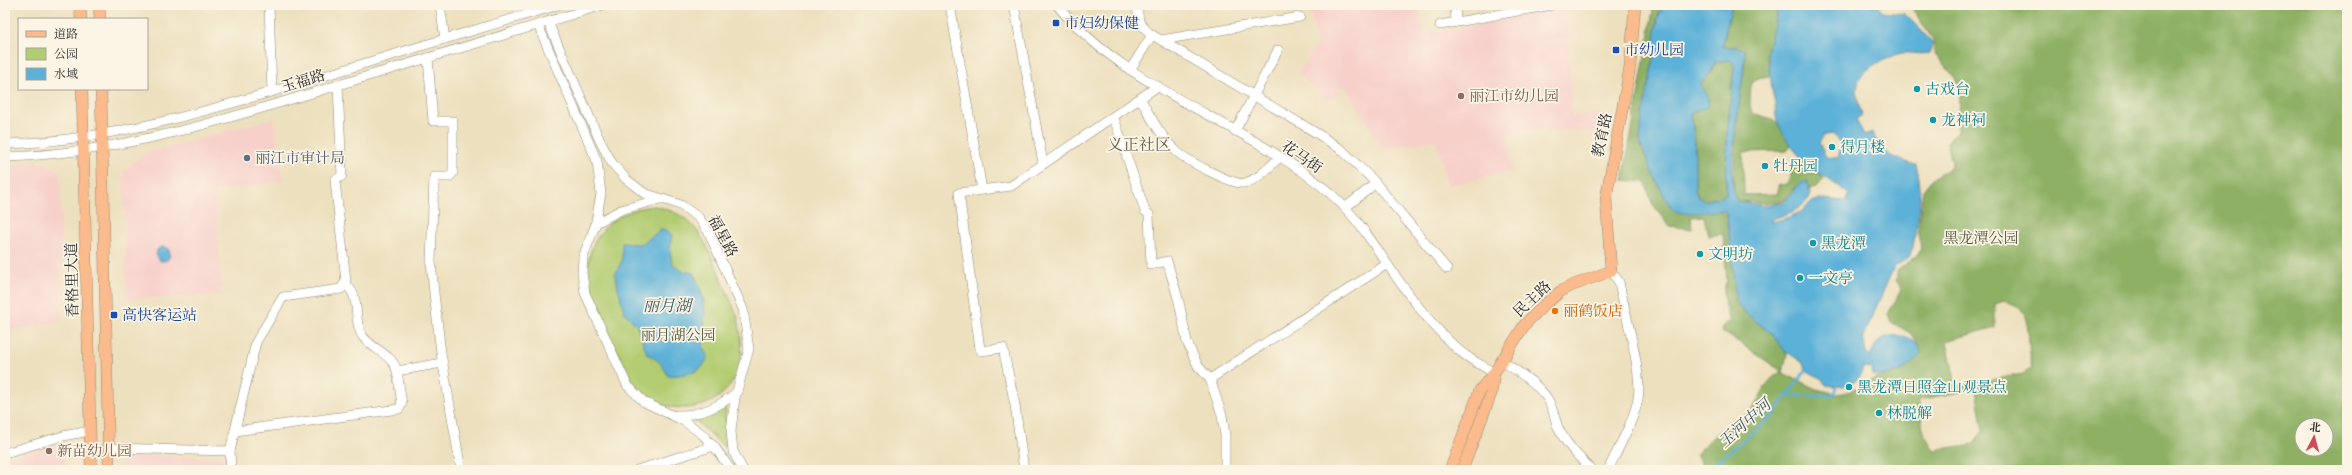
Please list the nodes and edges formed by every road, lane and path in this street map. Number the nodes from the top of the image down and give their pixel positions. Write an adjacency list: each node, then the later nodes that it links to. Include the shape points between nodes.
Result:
1 (80, 5): 15 (main road)
2 (99, 5): 16 (main road)
3 (269, 5): 31 (street)
4 (440, 5): 22 (street)
5 (604, 5): 17 (street, 玉福路)
6 (950, 5): 45 (street)
7 (1014, 5): 43 (street)
8 (1057, 5): 26 (street, 花马街, via 1092,42)
9 (1137, 5): 21 (street, via 1140,22)
10 (1454, 5): 18 (street)
11 (1546, 5): 18 (street)
12 (1635, 5): 51 (main road, 教育路, via 1630,66 1606,198)
13 (554, 6): 22 (street, 玉福路)
14 (1300, 17): 23 (street)
15 (81, 18)
16 (100, 18)
17 (548, 22): 19 (street, 玉福路); 46 (street, 福星路, via 612,163 634,187)
18 (1456, 22): 20 (street)
19 (538, 25): 25 (street, 玉福路); 48 (street, via 597,161 601,194)
20 (1440, 25)
21 (1152, 35): 23 (street); 26 (street)
22 (445, 39): 31 (street, 玉福路)
23 (1161, 40): 32 (street)
24 (1278, 50): 32 (street)
25 (428, 58): 27 (street, 玉福路); 54 (street, via 433,121 453,121 453,173 449,177 434,177 431,262)
26 (1130, 70): 28 (street, 花马街)
27 (338, 85): 39 (street, 玉福路, via 203,126); 52 (street, via 342,176 336,180 347,278)
28 (1158, 86): 33 (street); 35 (street, 花马街)
29 (82, 90): 37 (main road, 香格里大道)
30 (101, 90): 36 (main road)
31 (272, 92): 36 (street, 玉福路, via 199,113)
32 (1254, 96): 35 (street); 44 (street, via 1330,142)
33 (1141, 99): 34 (street); 42 (street, via 1156,126 1176,151 1229,182 1243,184 1255,180)
34 (1114, 118): 43 (street); 57 (street, via 1148,214 1151,265 1167,261 1187,342 1198,366)
35 (1235, 131): 42 (street, 花马街)
36 (102, 134): 37 (street, 玉福路); 39 (main road)
37 (84, 137): 38 (street, 玉福路); 40 (main road, 香格里大道)
38 (5, 144)
39 (102, 147): 40 (street, 玉福路); 63 (main road)
40 (84, 150): 41 (street, 玉福路); 60 (main road, 香格里大道)
41 (5, 157)
42 (1279, 158): 47 (street, 花马街, via 1314,181)
43 (1043, 163): 45 (street, via 1011,186)
44 (1376, 183): 47 (street); 50 (street)
45 (982, 190): 73 (street, via 959,193 980,349 981,351 1002,348 1015,405)
46 (661, 198): 48 (street, via 621,210); 58 (street, 福星路, via 687,209 704,224 743,309 749,349)
47 (1346, 208): 49 (street, 花马街, via 1358,220)
48 (596, 223): 59 (street, via 583,257 585,293 627,385 644,402)
49 (1387, 264): 56 (street, 花马街, via 1405,290 1447,337 1462,352); 57 (street)
50 (1447, 269)
51 (1611, 271): 53 (main road, 民主路, via 1571,286 1544,304 1525,324); 78 (street, via 1619,282 1639,391 1636,408)
52 (345, 284): 55 (street, via 354,294 361,334 392,361); 61 (street, via 341,288 283,297 256,342)
53 (1502, 361): 56 (main road, 民主路); 77 (street, via 1532,381 1543,392 1551,404 1564,437)
54 (442, 362): 55 (street); 69 (street)
55 (397, 371): 61 (street, via 402,404 399,409)
56 (1494, 373): 75 (main road, 民主路, via 1480,390); 76 (main road, 民主路, via 1491,394)
57 (1210, 379): 74 (street, via 1224,425)
58 (737, 392): 59 (street, via 711,409); 72 (street, 福星路, via 731,420 732,441 733,451)
59 (675, 415): 62 (street)
60 (90, 431): 65 (street); 66 (main road, 香格里大道)
61 (235, 431): 64 (street)
62 (714, 446): 70 (street); 71 (street)
63 (108, 448): 64 (street); 67 (main road)
64 (230, 451): 68 (street)
65 (5, 453)
66 (91, 470)
67 (109, 470)
68 (231, 470)
69 (461, 470)
70 (637, 470)
71 (730, 470)
72 (743, 470)
73 (1024, 470)
74 (1225, 470)
75 (1450, 470)
76 (1462, 470)
77 (1593, 470)
78 (1608, 470)

